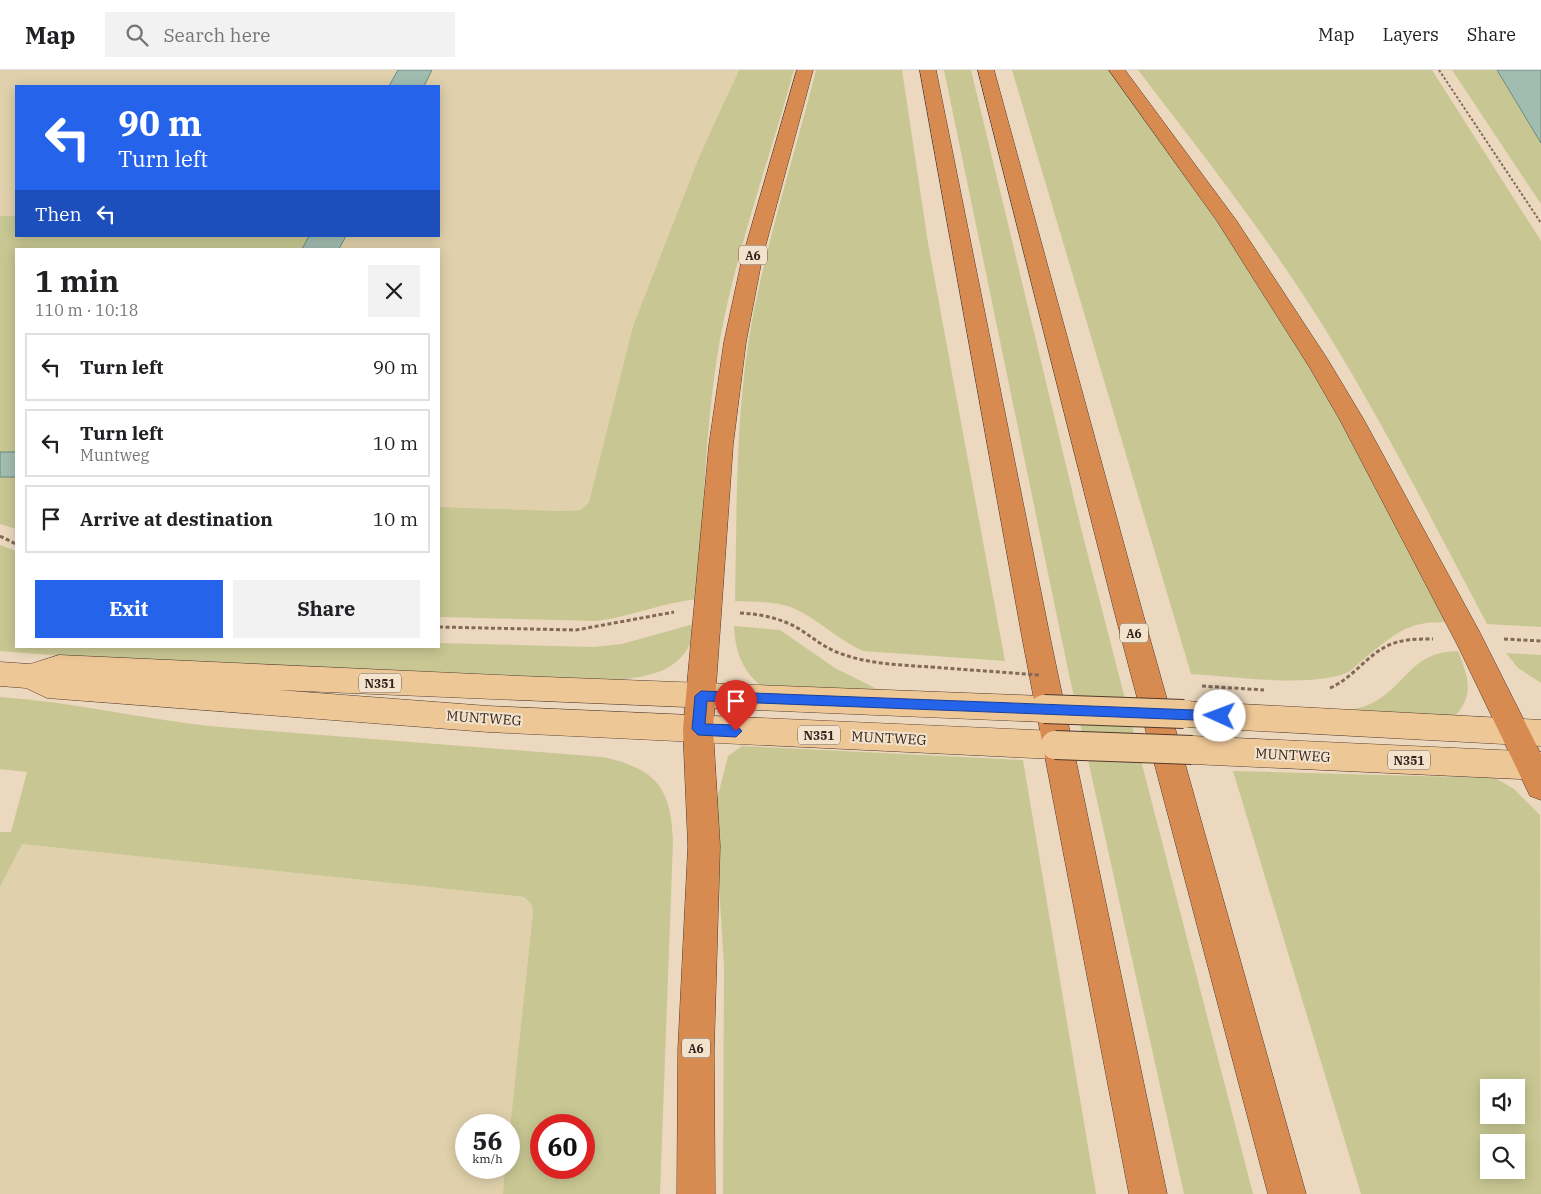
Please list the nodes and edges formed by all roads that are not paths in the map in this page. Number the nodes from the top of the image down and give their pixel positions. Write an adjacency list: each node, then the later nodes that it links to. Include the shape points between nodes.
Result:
1 (804, 70): 6 (highway, A6, via 752,259 735,342 721,445)
2 (928, 70): 10 (highway, via 1036,637)
3 (986, 70): 11 (highway, A6, via 1114,558)
4 (1117, 70): 7 (highway, via 1226,220 1320,365)
5 (0, 674): 6 (main road, MUNTWEG / N351, via 30,676 47,685 488,719)
6 (700, 713): 7 (main road, MUNTWEG / N351, bridge, via 935,705 1274,704); 8 (main road, MUNTWEG / N351, bridge, via 940,741 1286,755); 9 (highway, A6, via 704,846 696,1050)
7 (1529, 733): 8 (highway)
8 (1538, 772)
9 (696, 1194)
10 (1148, 1194)
11 (1287, 1194)

